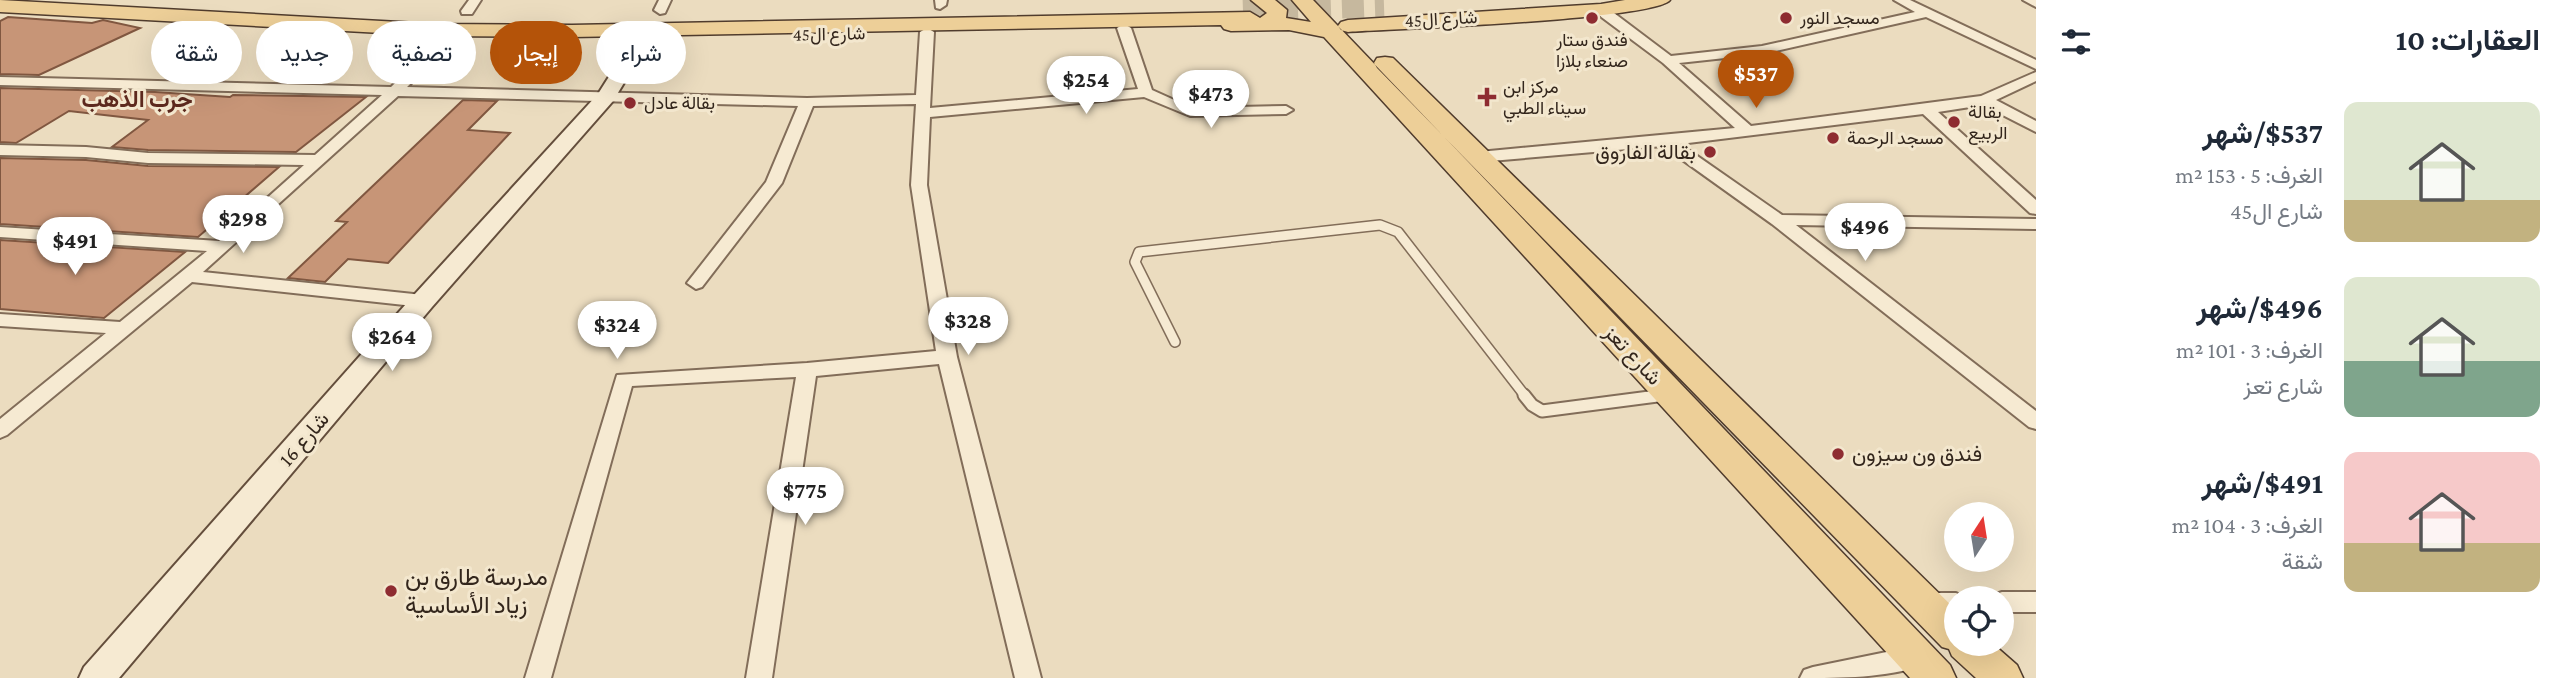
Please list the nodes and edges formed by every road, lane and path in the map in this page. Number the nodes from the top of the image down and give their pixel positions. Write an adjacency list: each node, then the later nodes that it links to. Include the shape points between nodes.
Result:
1 (195, 0): 17 (main road, شارع ال45)
2 (1261, 0): 21 (main road, via 1277,10 1277,16)
3 (1303, 0): 20 (main road)
4 (1324, 0): 20 (main road)
5 (1511, 0): 20 (main road, شارع ال45)
6 (1660, 0): 13 (main road, شارع ال45)
7 (1900, 0): 19 (street)
8 (2029, 0): 11 (street)
9 (1105, 1): 10 (main road, شارع ال45)
10 (941, 3): 12 (main road, شارع ال45)
11 (2036, 3)
12 (663, 5): 16 (main road, شارع ال45)
13 (1607, 5): 20 (main road, شارع ال45); 29 (street)
14 (471, 6): 17 (main road, شارع ال45); 18 (main road, شارع ال45)
15 (3, 8): 22 (main road, شارع ال45)
16 (619, 10)
17 (348, 11): 21 (main road, شارع ال45, via 422,19 574,21)
18 (522, 11)
19 (1927, 13): 29 (street, via 1762,50); 30 (street)
20 (1369, 17): 21 (main road, شارع ال45, via 1308,26); 47 (main road, شارع تعز); 62 (main road, شارع تعز)
21 (1252, 18): 23 (main road, شارع ال45, via 572,31); 24 (main road, شارع ال45)
22 (256, 21)
23 (353, 26)
24 (1124, 28): 25 (main road, شارع ال45); 36 (street)
25 (927, 32): 26 (main road, شارع ال45); 40 (street)
26 (686, 36)
27 (596, 37): 28 (main road, شارع ال45)
28 (476, 39)
29 (1668, 60): 44 (street)
30 (2036, 65)
31 (2036, 76): 38 (street)
32 (0, 81): 35 (street)
33 (402, 84): 35 (street)
34 (614, 84): 37 (street, شارع 16)
35 (397, 89): 37 (street); 48 (street)
36 (1146, 93): 40 (street); 42 (street, via 1190,112)
37 (606, 97): 39 (street); 56 (street, شارع 16)
38 (1985, 100): 41 (street); 43 (street)
39 (807, 102): 40 (street); 55 (street, via 774,183)
40 (923, 106): 60 (street, via 919,185)
41 (1927, 109): 44 (street); 49 (street)
42 (1286, 110)
43 (2036, 127)
44 (1746, 130): 45 (street)
45 (1666, 141): 47 (street); 50 (street)
46 (0, 150): 48 (street)
47 (1479, 157): 67 (main road, شارع تعز)
48 (318, 160): 53 (street)
49 (2036, 209)
50 (1778, 220): 51 (street); 63 (street)
51 (2036, 224)
52 (0, 232): 53 (street)
53 (223, 247): 54 (street)
54 (188, 276): 56 (street); 58 (street)
55 (696, 283)
56 (423, 301): 72 (street, شارع 16)
57 (0, 320): 58 (street)
58 (123, 328): 64 (street)
59 (1175, 342): 62 (lane, via 1135,262 1139,252 1380,225 1398,232 1532,405 1542,411)
60 (947, 357): 61 (street); 75 (street)
61 (807, 370): 73 (street, via 624,380); 74 (street)
62 (1669, 394): 71 (main road, شارع تعز)
63 (2036, 422)
64 (2, 427)
65 (2014, 602): 66 (street)
66 (2036, 602)
67 (1923, 603): 68 (street); 69 (main road, شارع تعز)
68 (1944, 603)
69 (1944, 623)
70 (1979, 656): 77 (main road)
71 (1926, 667): 76 (street)
72 (97, 678)
73 (538, 678)
74 (760, 678)
75 (1028, 678)
76 (1813, 678)
77 (2003, 678)

